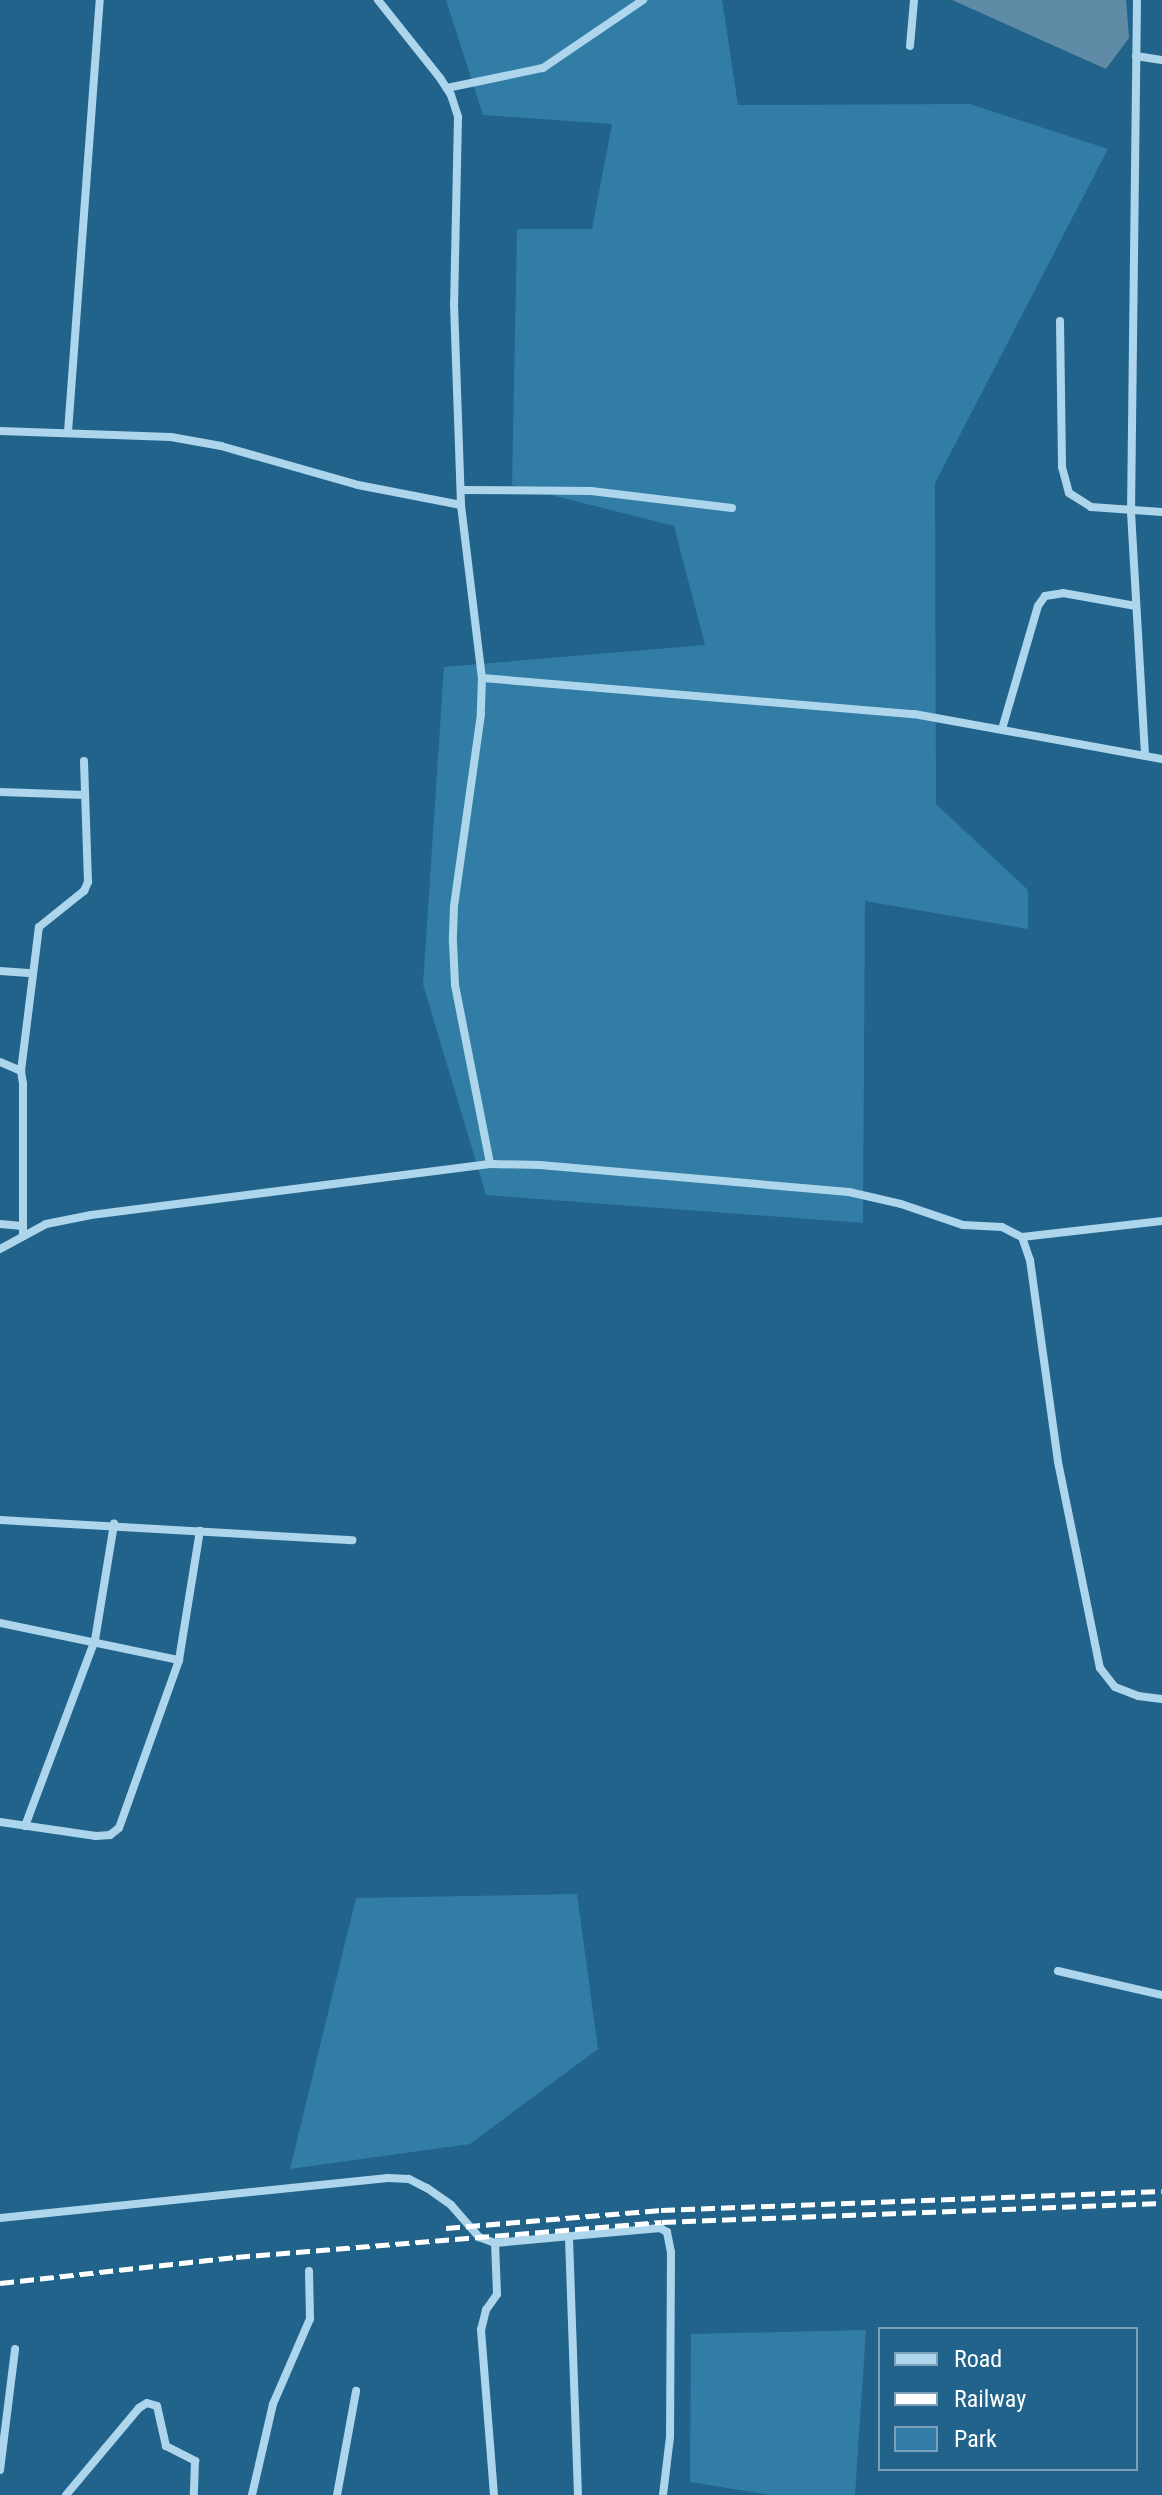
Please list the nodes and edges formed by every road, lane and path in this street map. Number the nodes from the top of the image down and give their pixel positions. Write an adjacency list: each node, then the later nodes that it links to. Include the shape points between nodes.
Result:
1 (100, 0): 12 (street)
2 (378, 0): 9 (street)
3 (643, 0): 9 (street, via 543,68)
4 (914, 0): 6 (street)
5 (1137, 0): 7 (street)
6 (910, 46)
7 (1136, 56): 8 (street); 16 (street)
8 (1162, 60)
9 (447, 88): 13 (street, via 458,117 454,304)
10 (1060, 321): 16 (street, via 1064,482 1069,493 1091,507)
11 (0, 431): 12 (street)
12 (68, 432): 14 (street, via 171,437 221,446 358,485)
13 (461, 490): 14 (street); 15 (street, via 591,491)
14 (461, 505): 19 (street)
15 (732, 508)
16 (1131, 512): 17 (street); 18 (street)
17 (1162, 512)
18 (1136, 606): 20 (street, via 1063,593 1045,596); 21 (street)
19 (482, 678): 20 (street, via 914,714); 30 (street, via 453,942 455,985)
20 (1002, 729): 21 (street)
21 (1145, 756): 22 (street)
22 (1162, 759)
23 (84, 761): 25 (street)
24 (0, 792): 25 (street)
25 (85, 795): 27 (street, via 88,882 39,927)
26 (0, 971): 27 (street)
27 (32, 973): 29 (street)
28 (0, 1062): 29 (street)
29 (21, 1071): 33 (street)
30 (490, 1164): 33 (street, via 91,1215); 34 (street, via 849,1192 963,1225 1002,1227)
31 (1162, 1221): 34 (street)
32 (0, 1224): 33 (street)
33 (23, 1231): 35 (street)
34 (1022, 1237): 43 (street, via 1030,1260 1058,1462 1100,1668 1115,1687)
35 (0, 1249)
36 (0, 1520): 37 (street)
37 (114, 1524): 38 (street); 41 (street)
38 (200, 1531): 39 (street); 42 (street)
39 (352, 1540)
40 (0, 1623): 41 (street)
41 (95, 1640): 42 (street); 45 (street)
42 (179, 1660): 45 (street, via 119,1828 96,1836)
43 (1162, 1699)
44 (0, 1822): 45 (street)
45 (25, 1826)
46 (1058, 1971): 47 (street)
47 (1162, 1995)
48 (0, 2218): 50 (street, via 409,2179 451,2205 479,2237)
49 (569, 2238): 50 (street); 60 (street); 61 (street, via 660,2228 667,2232 670,2437)
50 (495, 2243): 59 (street, via 497,2294 481,2330)
51 (309, 2271): 57 (street, via 310,2319 273,2404)
52 (15, 2349): 54 (street)
53 (356, 2391): 58 (street)
54 (0, 2470)
55 (66, 2495): 56 (street, via 147,2403 157,2406 166,2446 195,2461)
56 (194, 2495)
57 (252, 2495)
58 (337, 2495)
59 (494, 2495)
60 (578, 2495)
61 (663, 2495)

